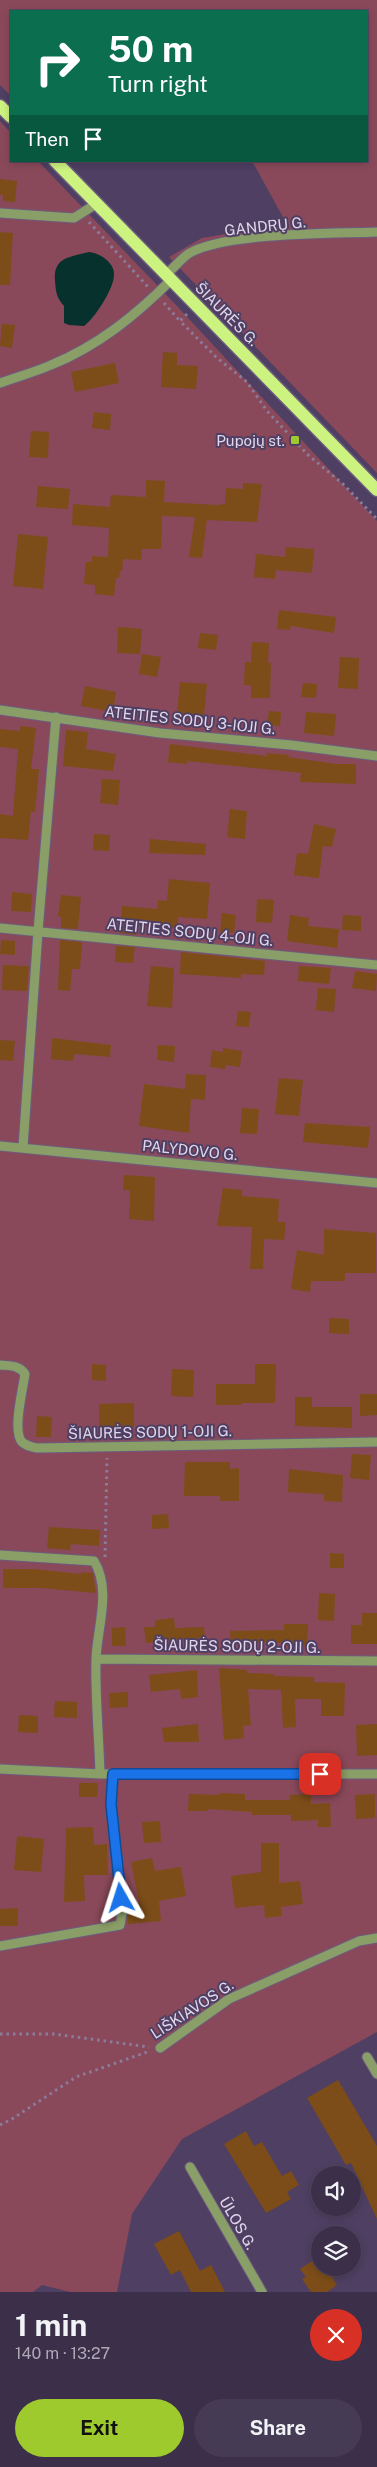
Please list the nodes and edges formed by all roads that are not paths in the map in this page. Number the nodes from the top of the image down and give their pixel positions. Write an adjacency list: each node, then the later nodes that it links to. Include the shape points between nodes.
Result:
1 (0, 106): 2 (main road)
2 (10, 116)
3 (56, 162): 4 (main road, ŠIAURĖS G.)
4 (96, 204): 5 (street, via 74,218); 7 (main road, ŠIAURĖS G.)
5 (0, 213)
6 (377, 232): 7 (street, GANDRŲ G., via 272,236 223,243 188,254)
7 (168, 278): 8 (street, GANDRŲ G., via 156,295 130,319 84,349 51,366); 9 (main road, ŠIAURĖS G.)
8 (0, 383)
9 (377, 490)
10 (0, 710): 11 (street, ATEITIES SODŲ 3-IOJI G.)
11 (56, 717): 12 (street, ATEITIES SODŲ 3-IOJI G., via 160,733 291,744); 14 (street)
12 (377, 756)
13 (0, 928): 14 (street, ATEITIES SODŲ 4-OJI G.)
14 (38, 931): 15 (street, ATEITIES SODŲ 4-OJI G.); 17 (street)
15 (377, 965)
16 (0, 1146): 17 (street, PALYDOVO G.)
17 (23, 1147): 18 (street, PALYDOVO G.)
18 (377, 1183)
19 (0, 1365): 20 (street, ŠIAURĖS SODŲ 1-OJI G., via 14,1366 25,1374 17,1428 23,1443 37,1448)
20 (377, 1442)
21 (0, 1555): 22 (street, via 94,1561 99,1568 103,1590)
22 (96, 1659): 23 (street, ŠIAURĖS SODŲ 2-OJI G.); 25 (street)
23 (377, 1661)
24 (0, 1769): 25 (street)
25 (100, 1774): 26 (street)
26 (113, 1774): 27 (street); 29 (street, via 111,1804 122,1914 120,1925)
27 (377, 1774)
28 (377, 1938): 30 (street, LIŠKIAVOS G., via 358,1941 229,1999)
29 (0, 1946)
30 (160, 2048)
31 (367, 2057): 32 (street)
32 (377, 2074)
33 (190, 2167): 34 (street, ŪLOS G.)
34 (262, 2292)

